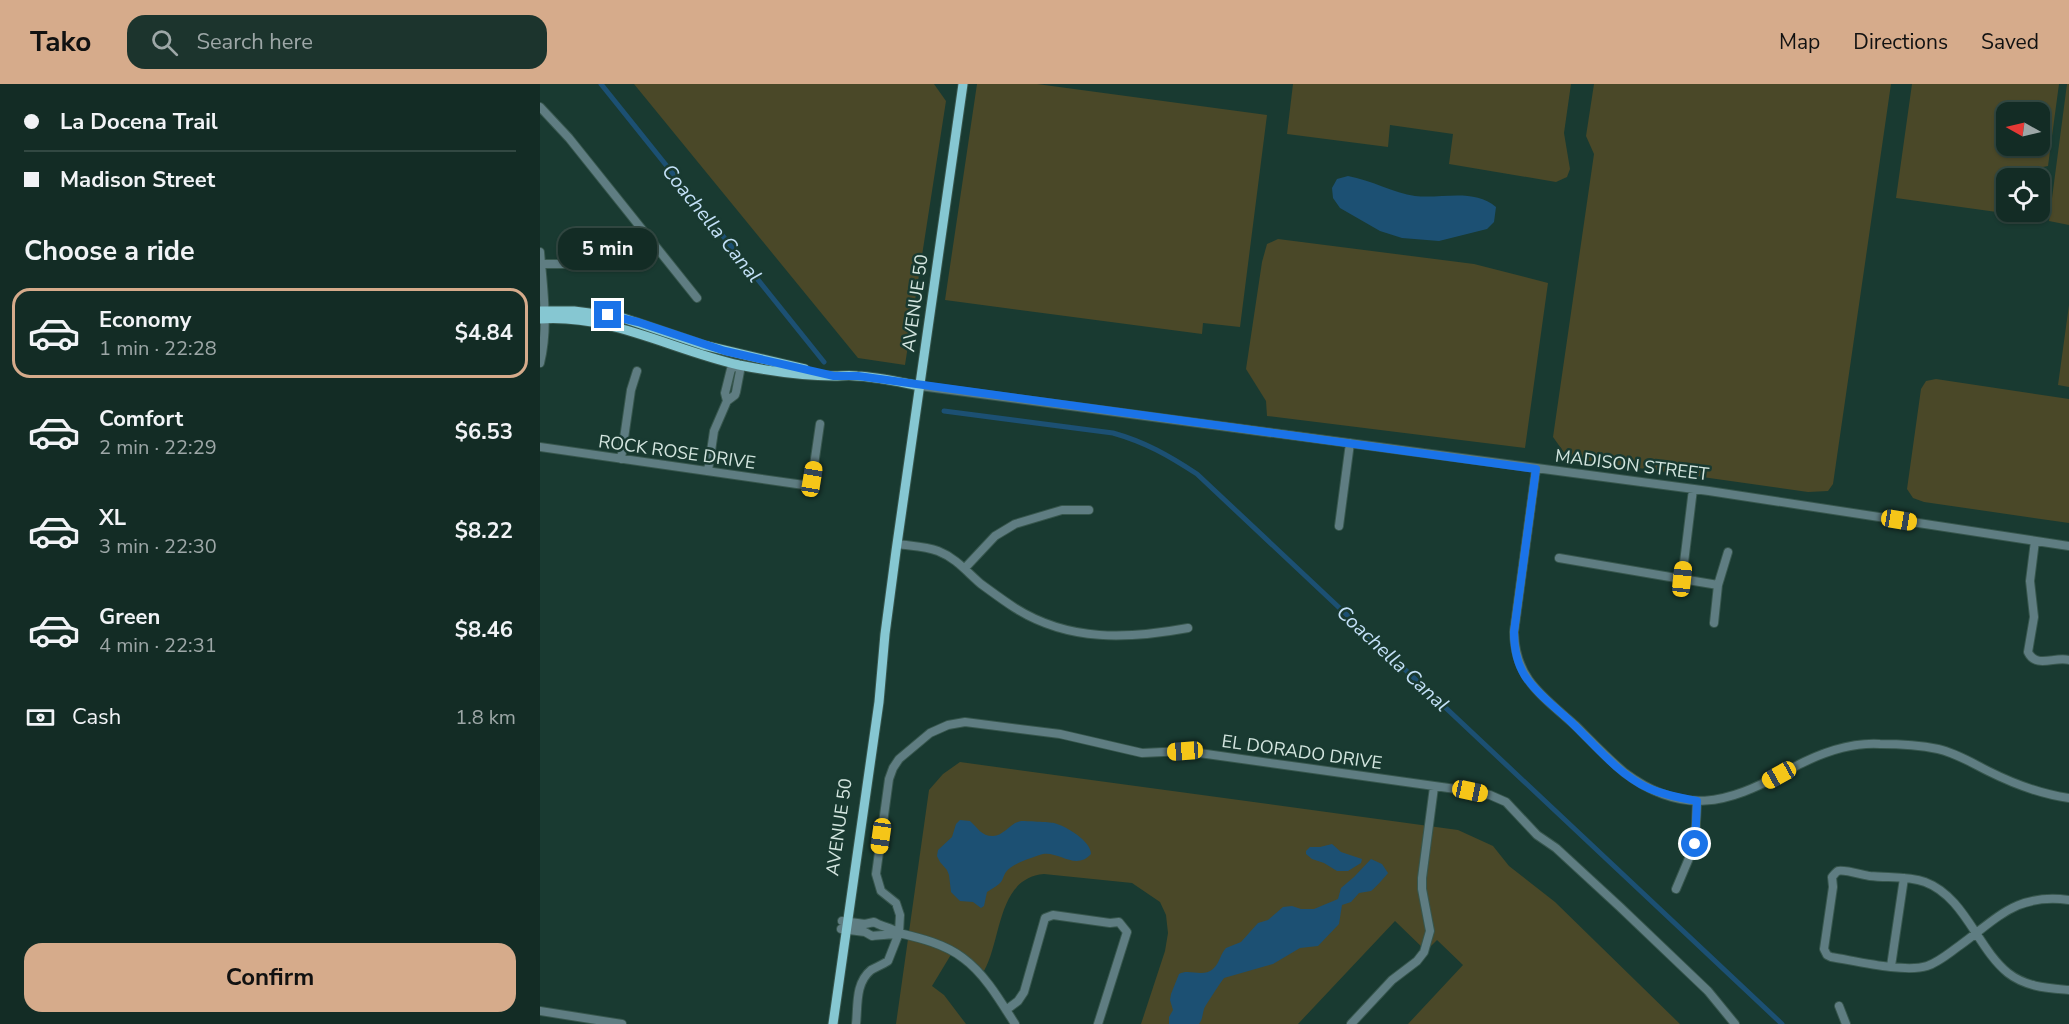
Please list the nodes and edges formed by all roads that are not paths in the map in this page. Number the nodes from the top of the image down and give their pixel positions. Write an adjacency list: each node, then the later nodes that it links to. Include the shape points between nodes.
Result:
1 (963, 84): 14 (main road, AVENUE 50)
2 (540, 107): 3 (street)
3 (649, 238): 5 (street, via 612,262); 6 (street)
4 (540, 252): 5 (street)
5 (540, 264): 7 (street)
6 (697, 298)
7 (542, 315): 8 (street, via 545,345); 9 (main road, MADISON STREET, via 618,327); 11 (main road, MADISON STREET, via 585,312 620,317 703,345)
8 (540, 363)
9 (737, 365): 11 (main road, MADISON STREET); 12 (street, via 731,369); 13 (street)
10 (637, 371): 19 (street)
11 (834, 376): 14 (main road, MADISON STREET)
12 (728, 381): 13 (street); 15 (street)
13 (738, 383): 15 (street, via 735,395)
14 (920, 386): 17 (street, MADISON STREET); 26 (main road, AVENUE 50)
15 (727, 400): 21 (street, via 714,430)
16 (820, 424): 21 (street, ROCK ROSE DRIVE, via 809,484)
17 (1350, 443): 20 (street, MADISON STREET); 24 (street)
18 (540, 447): 19 (street, ROCK ROSE DRIVE)
19 (621, 459): 21 (street, ROCK ROSE DRIVE)
20 (1536, 469): 22 (street, MADISON STREET); 38 (street, via 1514,632 1519,665 1543,696 1624,772 1667,796)
21 (708, 471)
22 (1693, 489): 25 (street, MADISON STREET); 31 (street)
23 (1089, 510): 30 (street, via 1062,510 1015,524 995,536)
24 (1339, 526)
25 (2035, 541): 27 (street, MADISON STREET); 35 (street, via 2029,656 2050,662)
26 (898, 544): 30 (street, via 938,551); 42 (main road, AVENUE 50, via 879,702)
27 (2069, 546)
28 (1728, 552): 32 (street)
29 (1559, 558): 31 (street)
30 (965, 568): 34 (street, via 1015,608 1058,626 1110,636)
31 (1682, 579): 32 (street)
32 (1718, 585): 33 (street)
33 (1714, 623)
34 (1188, 628)
35 (2069, 660)
36 (1434, 787): 44 (street, EL DORADO DRIVE, via 1185,751 1142,753 1040,731 965,722 948,725 913,747 893,768 889,779 876,874 881,891 896,903 900,915); 56 (street, via 1422,878 1428,941 1417,961 1392,980); 57 (street, EL DORADO DRIVE, via 1490,795 1506,802 1708,991)
37 (2069, 798): 38 (street, via 2037,792 1939,749 1875,744 1821,754 1742,794)
38 (1697, 801): 40 (street, via 1695,844)
39 (1904, 878): 43 (street, via 1923,881 1941,892); 45 (street); 45 (street, via 1838,871 1832,877 1825,952 1831,957)
40 (1676, 889)
41 (2069, 900): 43 (street, via 2026,901)
42 (844, 925): 44 (street, via 872,936); 44 (street, via 873,922); 51 (main road, AVENUE 50); 52 (main road, AVENUE 50)
43 (1976, 933): 45 (street, via 1928,966); 46 (street, via 2009,974 2028,984)
44 (898, 935): 48 (street, via 946,948 964,958); 53 (street, via 888,961 872,969 859,989)
45 (1892, 966)
46 (2069, 990)
47 (1839, 1006): 58 (street)
48 (1006, 1010): 54 (street); 55 (street, via 1024,992 1045,918 1053,915 1119,922 1127,932)
49 (540, 1011): 50 (street)
50 (622, 1024)
51 (827, 1024)
52 (833, 1024)
53 (856, 1024)
54 (1015, 1024)
55 (1098, 1024)
56 (1351, 1024)
57 (1735, 1024)
58 (1846, 1024)

